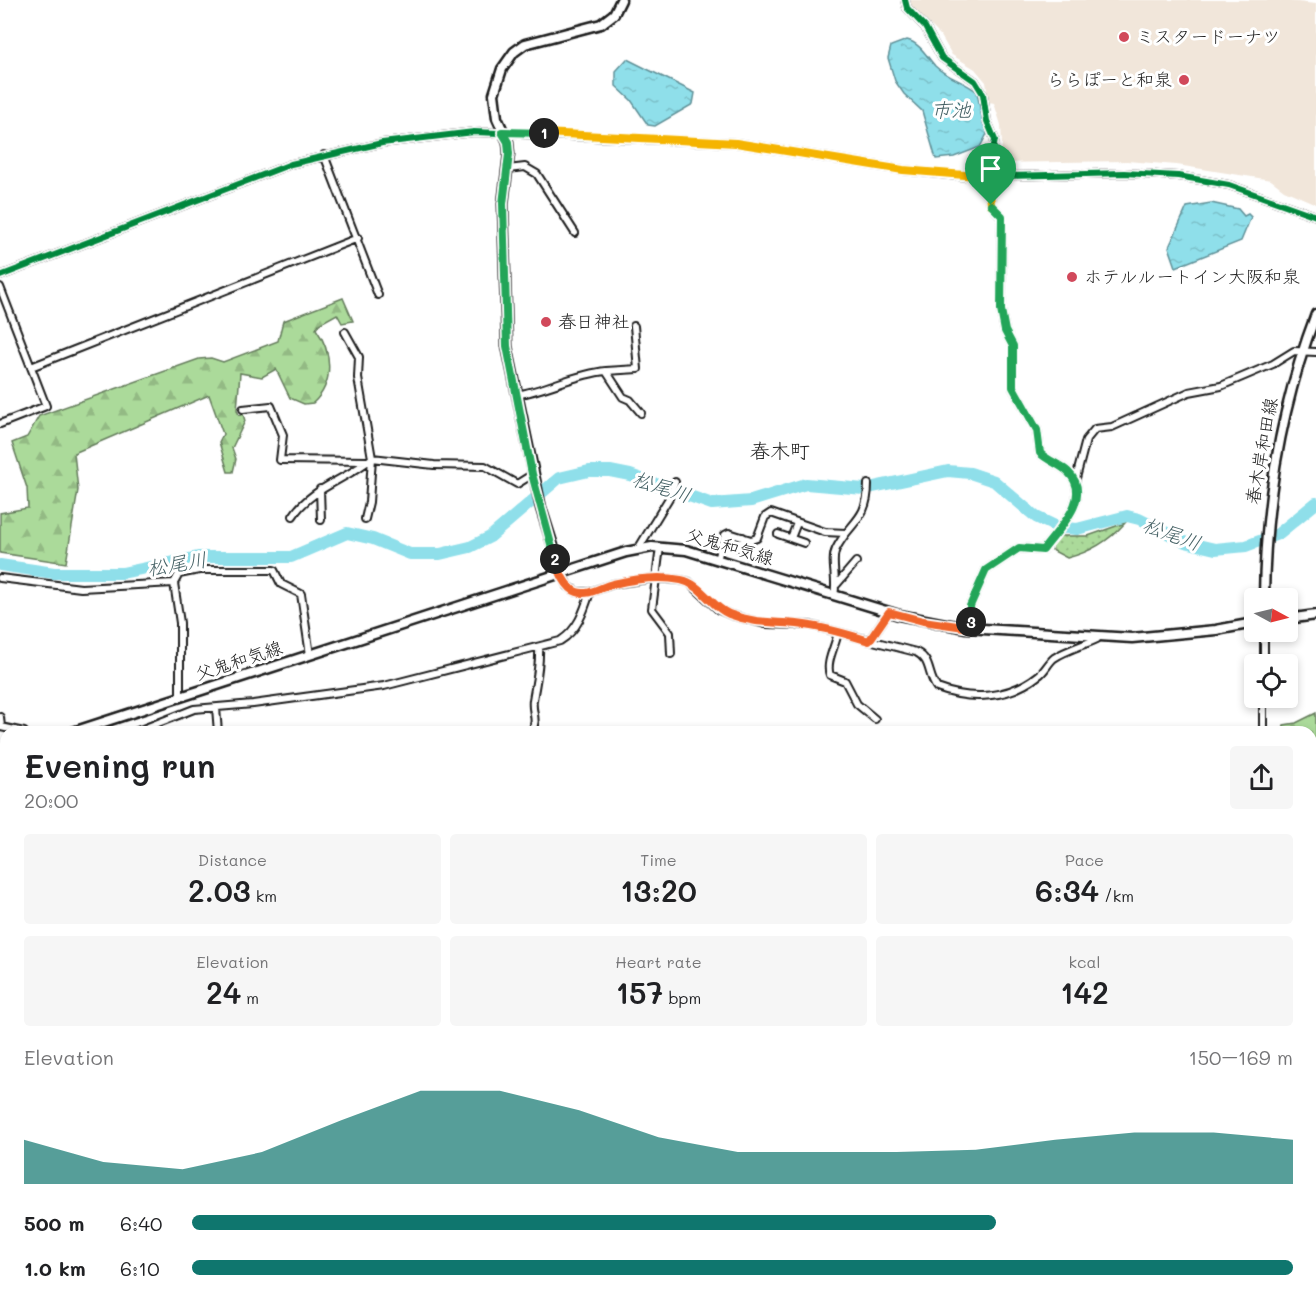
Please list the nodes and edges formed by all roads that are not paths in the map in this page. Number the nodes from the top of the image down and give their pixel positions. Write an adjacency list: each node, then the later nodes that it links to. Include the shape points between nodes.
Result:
1 (621, 0): 3 (main road, via 614,14 601,24 525,44 514,52 502,69 494,94)
2 (904, 0): 6 (street, via 942,58 975,81 983,94 995,140)
3 (502, 132): 4 (street, via 428,136); 5 (main road, via 508,142); 6 (street, via 736,143 903,170)
4 (324, 155): 9 (street); 10 (street, via 262,174)
5 (508, 169): 8 (street, via 525,167 537,174); 20 (main road, via 503,204 505,321)
6 (989, 177): 7 (street, via 1124,174 1205,179); 26 (street, via 991,205 1002,216 1001,310 1013,346 1013,387 1037,430 1040,453 1068,472)
7 (1316, 216)
8 (575, 233)
9 (357, 238): 12 (street); 18 (street)
10 (0, 276)
11 (0, 287): 18 (street)
12 (378, 295)
13 (1316, 314): 16 (main road, 春木岸和田線)
14 (634, 326): 19 (street, via 638,369)
15 (345, 332): 24 (street, via 359,357 358,378)
16 (1302, 352): 17 (street); 26 (street, via 1293,351 1221,386 1189,392 1112,427 1095,429 1086,440); 49 (main road, 春木岸和田線, via 1283,416 1266,533)
17 (1316, 352)
18 (31, 367): 23 (street, via 45,406)
19 (606, 371): 20 (street); 22 (street, via 623,397)
20 (516, 395): 25 (main road)
21 (243, 408): 24 (street, via 272,406 283,435 280,460)
22 (641, 413)
23 (0, 424)
24 (370, 459): 25 (street, via 485,466 517,484); 29 (street, via 343,480); 31 (street)
25 (533, 477): 44 (main road)
26 (1075, 482): 56 (street, via 1078,495 1068,518 1043,550 1019,548 986,570 970,606)
27 (675, 483): 41 (street)
28 (868, 484): 34 (street, via 868,499 855,527)
29 (320, 489): 30 (street); 32 (street)
30 (293, 516)
31 (365, 519)
32 (321, 520)
33 (797, 523): 34 (street, via 825,532); 36 (street, via 773,511 765,517 757,538); 37 (street)
34 (846, 533): 48 (street, via 836,549)
35 (778, 534): 37 (street)
36 (742, 537): 40 (street); 42 (street, via 729,533 725,536)
37 (791, 538): 38 (street)
38 (804, 543)
39 (660, 547): 41 (main road, 父鬼和気線); 42 (main road, 父鬼和気線); 46 (street)
40 (739, 548)
41 (638, 549): 44 (main road, 父鬼和気線)
42 (717, 559): 51 (main road, 父鬼和気線)
43 (856, 562): 48 (street)
44 (562, 574): 50 (street, via 568,586 577,592); 62 (main road, 父鬼和気線)
45 (0, 578): 47 (street, via 81,588)
46 (655, 578): 50 (street); 57 (street, via 689,582 731,615 765,624 799,624); 61 (street, via 652,609 670,633)
47 (174, 584): 62 (street, via 179,574 187,571 274,570 281,584 301,594); 63 (street, via 180,623)
48 (837, 584): 51 (street)
49 (1264, 588)
50 (590, 592): 60 (street, via 584,612 568,636)
51 (834, 595): 52 (main road, 父鬼和気線)
52 (889, 612): 56 (main road, 父鬼和気線); 59 (street)
53 (1316, 615): 54 (main road)
54 (1298, 617)
55 (1244, 624): 58 (main road, 父鬼和気線, via 1151,637)
56 (971, 628): 58 (main road, 父鬼和気線)
57 (838, 632): 59 (street); 66 (street, via 829,662 830,675 845,681 857,704)
58 (1099, 636): 59 (street, via 1052,660 1030,681 990,696 972,697 937,688 924,656)
59 (869, 641)
60 (539, 648): 64 (street, via 384,686); 70 (street, via 540,670 532,707)
61 (672, 654)
62 (310, 655): 63 (main road, 父鬼和気線)
63 (180, 697): 67 (main road, 父鬼和気線)
64 (216, 708): 68 (street, via 194,709); 69 (street)
65 (1263, 708): 71 (street)
66 (875, 719)
67 (91, 726)
68 (150, 726)
69 (218, 726)
70 (534, 726)
71 (1263, 726)

